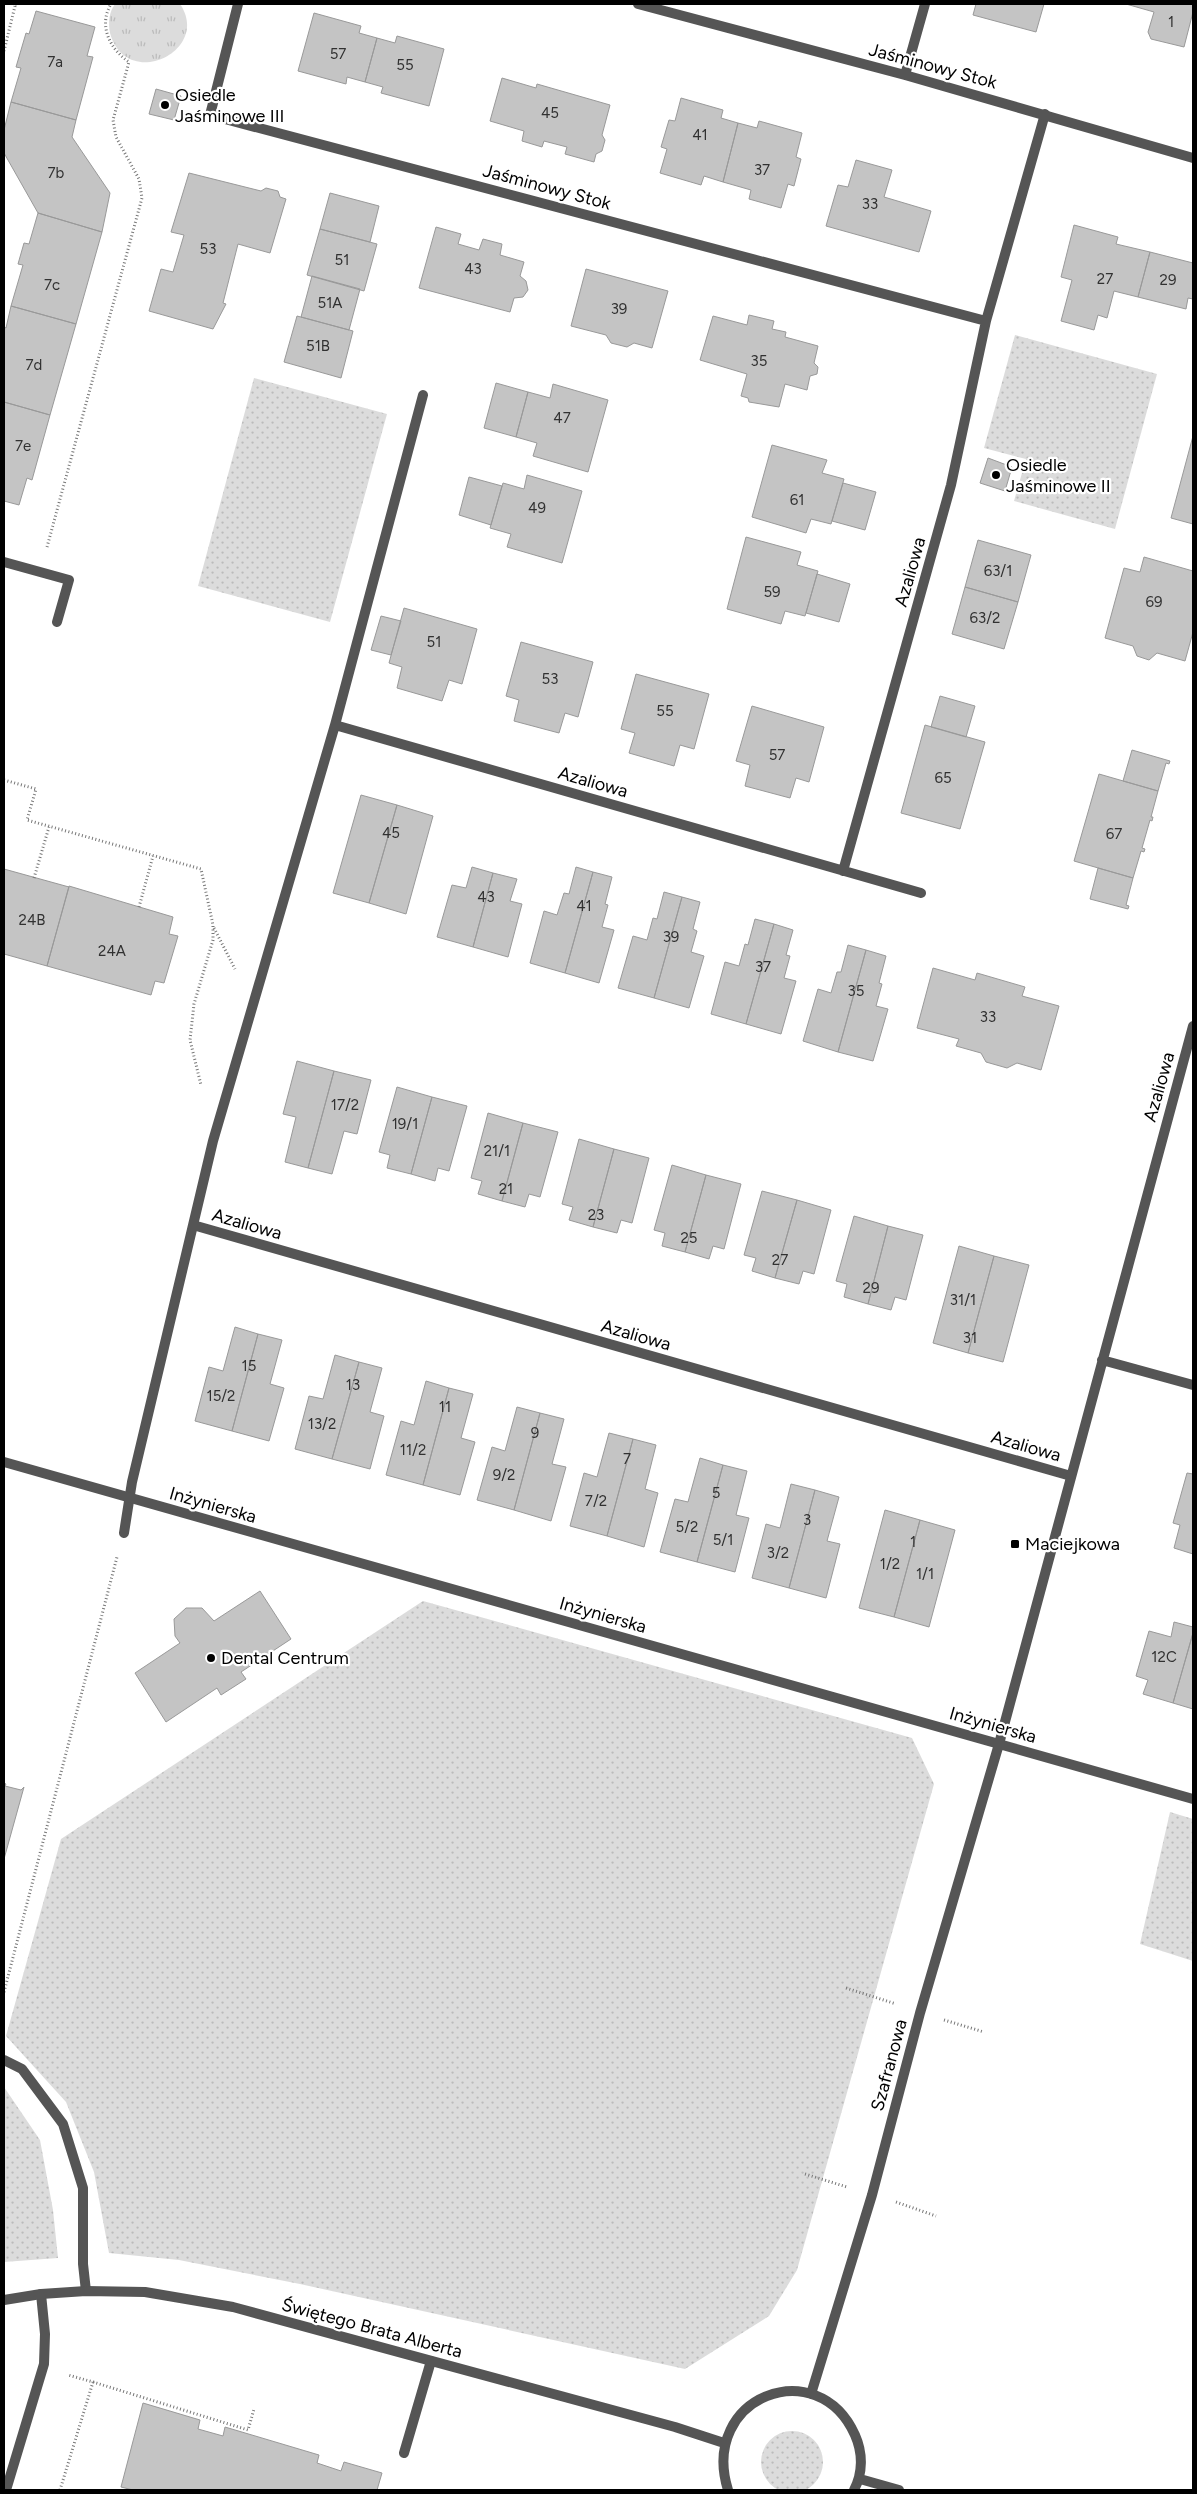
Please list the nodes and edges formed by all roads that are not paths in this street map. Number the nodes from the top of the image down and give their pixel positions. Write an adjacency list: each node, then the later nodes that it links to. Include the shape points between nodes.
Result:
1 (238, 4): 7 (street, Jaśminowy Stok, via 210,114)
2 (638, 4): 4 (street, Jaśminowy Stok)
3 (924, 4): 4 (street)
4 (905, 75): 5 (street, Jaśminowy Stok)
5 (1045, 114): 6 (street, Jaśminowy Stok); 7 (street)
6 (1193, 158)
7 (986, 320): 12 (street, Azaliowa, via 951,484)
8 (423, 395): 11 (street, Azaliowa)
9 (4, 562): 10 (street, via 69,580)
10 (57, 622)
11 (335, 725): 12 (street, Azaliowa); 15 (street, Azaliowa, via 213,1140)
12 (842, 871): 13 (street, Azaliowa)
13 (921, 893)
14 (1193, 1026): 16 (street, Azaliowa)
15 (193, 1225): 19 (street, Azaliowa); 20 (street, Azaliowa)
16 (1102, 1360): 17 (street); 19 (street, Azaliowa)
17 (1193, 1384)
18 (4, 1462): 20 (street, Inżynierska)
19 (1071, 1476): 22 (street, Azaliowa)
20 (130, 1498): 21 (street, Azaliowa); 22 (street, Inżynierska)
21 (124, 1533)
22 (999, 1744): 23 (street, Inżynierska); 29 (street, Szafranowa, via 920,2013 872,2195)
23 (1193, 1799)
24 (4, 2060): 25 (street, via 22,2069 63,2124 83,2188)
25 (86, 2291): 26 (street, Świętego Brata Alberta); 28 (street, Świętego Brata Alberta, via 145,2292 233,2307)
26 (41, 2294): 27 (street, Świętego Brata Alberta); 33 (street, via 45,2334 43,2368)
27 (4, 2300)
28 (431, 2361): 30 (street, Świętego Brata Alberta); 31 (street)
29 (811, 2394): 30 (street, via 796,2391 775,2393 755,2401 740,2414); 32 (street, via 835,2406 850,2423 862,2464)
30 (724, 2443): 34 (street, via 722,2472)
31 (404, 2453)
32 (860, 2479): 35 (street); 36 (street)
33 (6, 2490)
34 (728, 2490)
35 (854, 2490)
36 (899, 2490)

